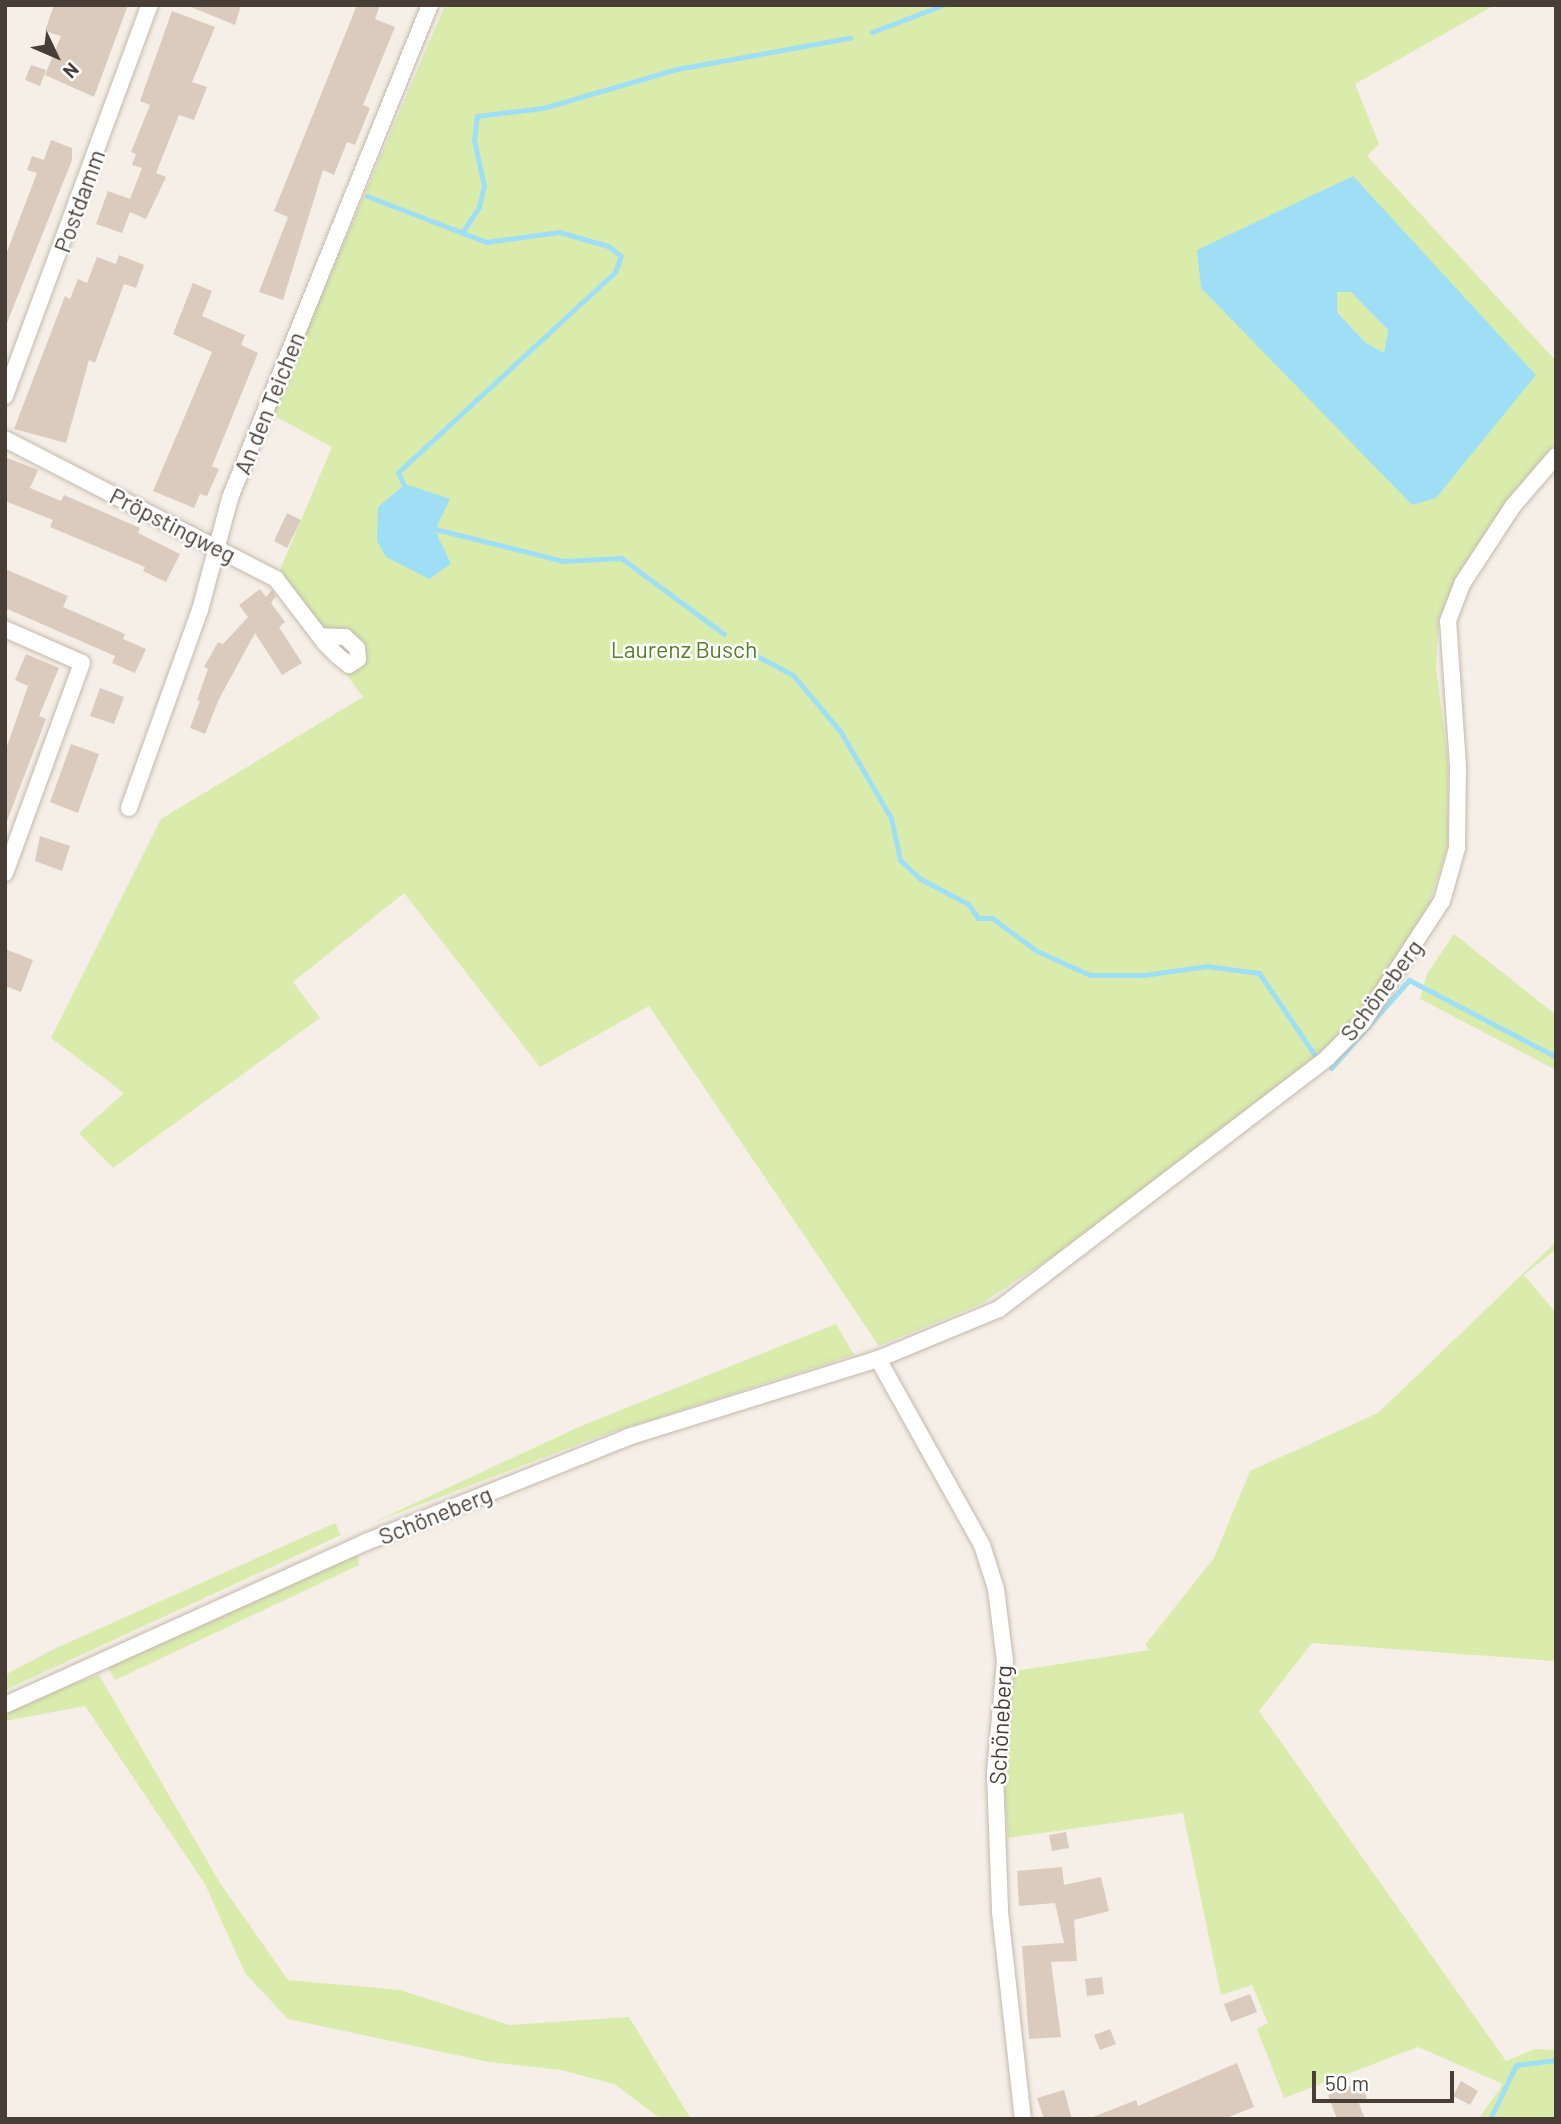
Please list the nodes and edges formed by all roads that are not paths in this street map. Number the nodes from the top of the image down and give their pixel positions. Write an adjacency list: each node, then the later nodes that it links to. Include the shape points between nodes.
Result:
1 (150, 5): 3 (street, Postdamm)
2 (430, 5): 6 (street, An den Teichen, via 230,498)
3 (5, 396)
4 (5, 439): 6 (street, Pröpstingweg)
5 (1556, 456): 11 (street, Schöneberg, via 1513,506 1462,584 1448,621 1458,766 1457,848 1443,901 1429,927 1363,1022 1327,1058 999,1309)
6 (217, 548): 8 (street, Pröpstingweg, via 276,579); 9 (street, An den Teichen, via 200,610)
7 (5, 629): 10 (street, via 82,663)
8 (320, 636)
9 (128, 808)
10 (5, 873)
11 (878, 1359): 12 (street, Schöneberg, via 616,1442 366,1542); 13 (street, Schöneberg, via 982,1545 996,1589 1005,1661 995,1773 1000,1912)
12 (5, 1705)
13 (1023, 2119)

